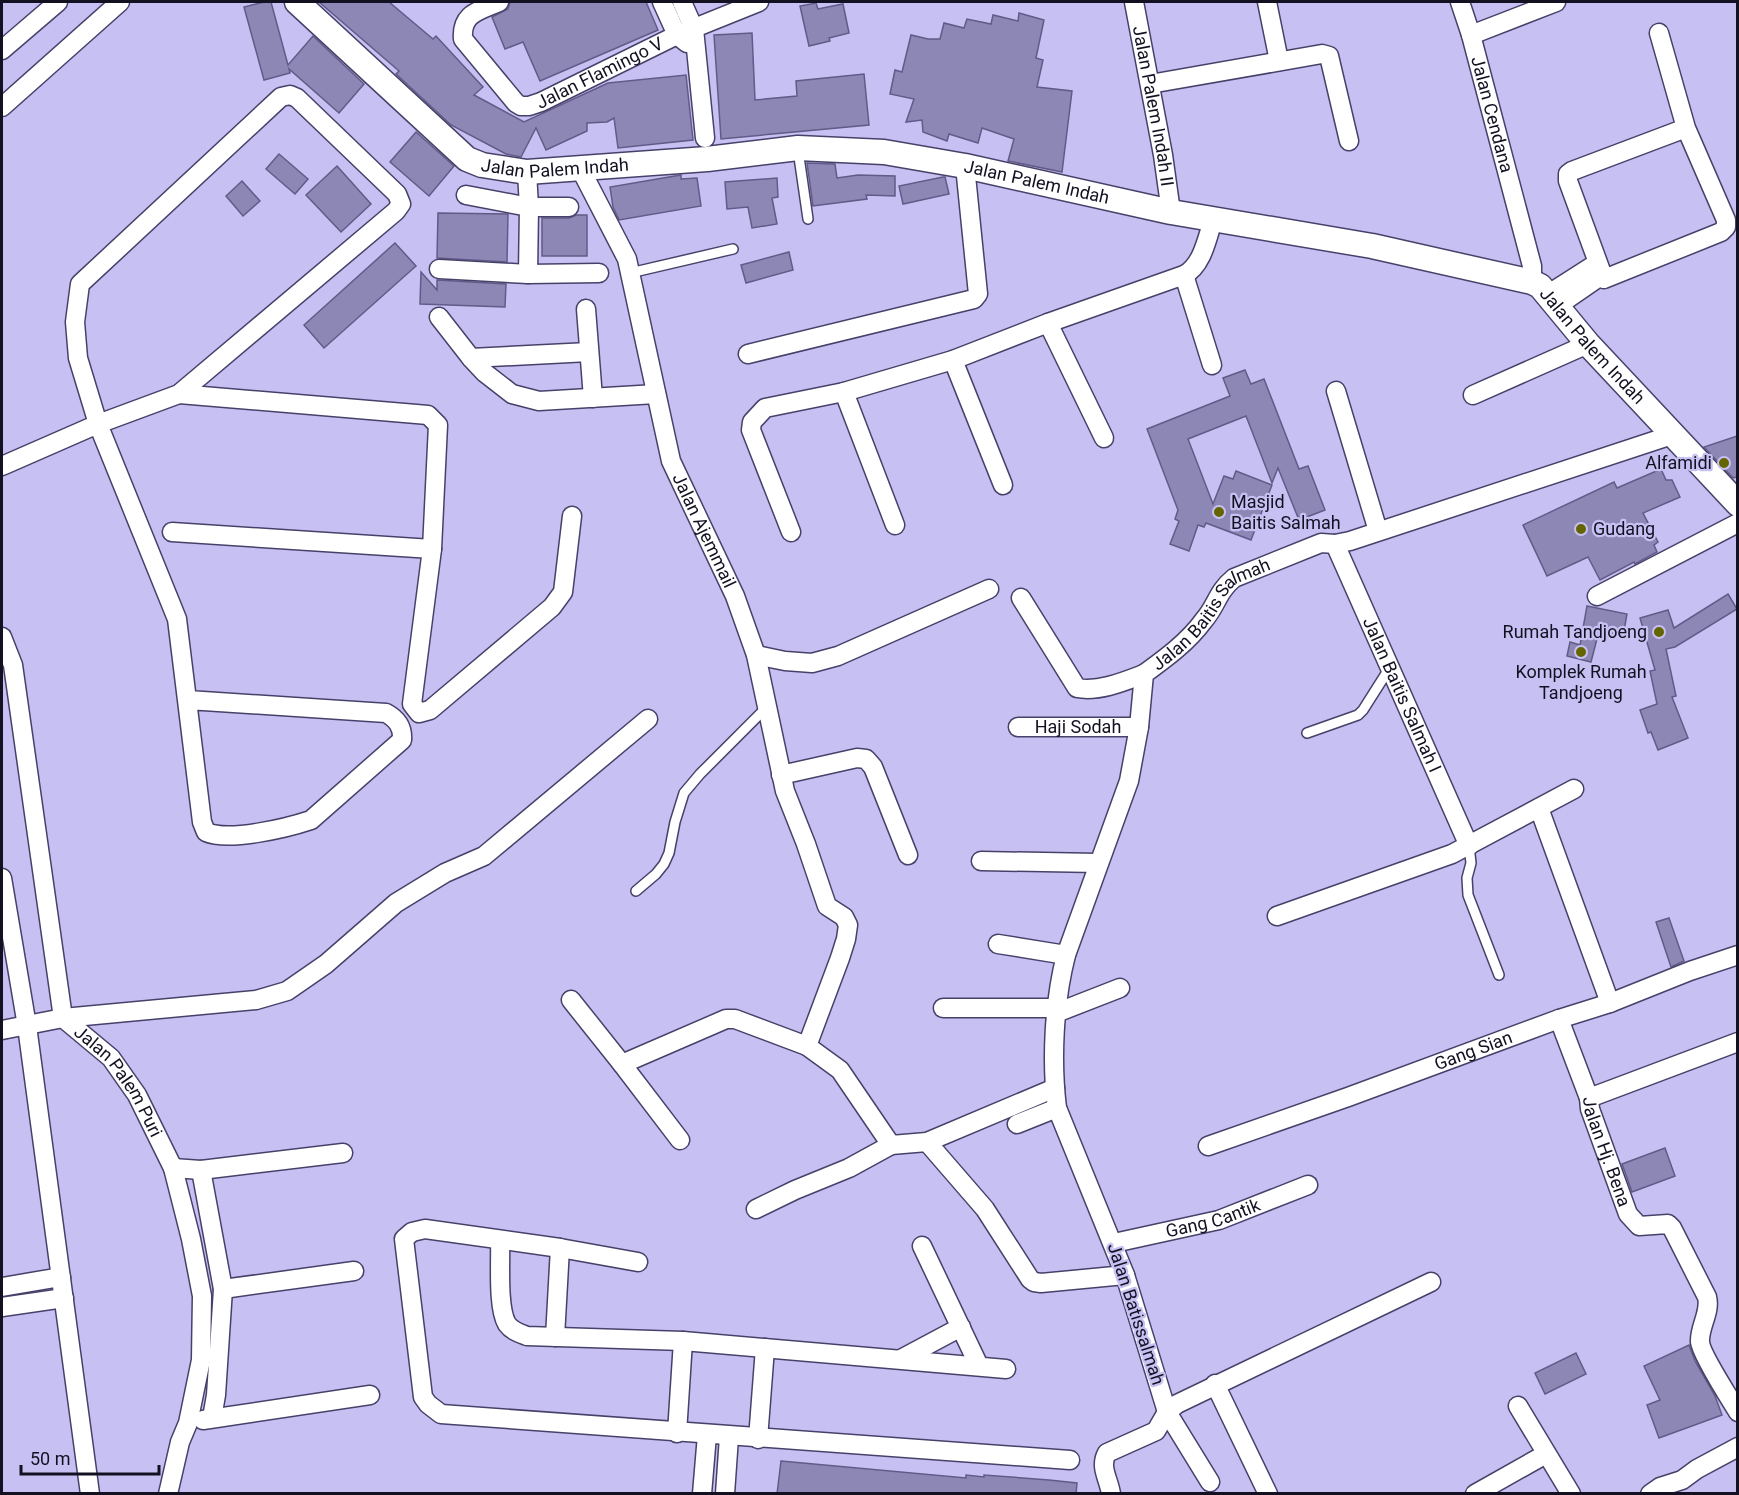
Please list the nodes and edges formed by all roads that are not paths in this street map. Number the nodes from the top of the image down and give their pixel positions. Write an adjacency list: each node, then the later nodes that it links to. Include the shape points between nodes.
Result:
1 (58, 2): 15 (street)
2 (120, 2): 18 (street)
3 (297, 2): 25 (street, Jalan Palem Indah, via 467,159)
4 (499, 2): 12 (street, Jalan Flamingo V, via 469,16 462,27 463,39 521,106 541,102)
5 (662, 2): 12 (street)
6 (682, 2): 12 (street)
7 (759, 2): 12 (street, Jalan Flamingo V)
8 (1134, 2): 17 (street, Jalan Palem Indah II)
9 (1267, 2): 16 (street)
10 (1460, 2): 14 (street)
11 (1556, 2): 14 (street, Jalan Cendana)
12 (686, 32): 20 (street, via 695,50)
13 (1659, 33): 19 (street)
14 (1471, 35): 39 (street, Jalan Cendana, via 1532,266)
15 (2, 50)
16 (1279, 61): 17 (street); 21 (street, via 1329,56)
17 (1150, 84): 29 (street, Jalan Palem Indah II)
18 (2, 106)
19 (1686, 128): 34 (street, via 1568,174); 34 (street, via 1726,227 1606,279)
20 (705, 138)
21 (1349, 141)
22 (798, 148): 23 (street, Jalan Palem Indah, via 884,152); 24 (street, Jalan Palem Indah); 30 (lane)
23 (965, 166): 29 (street, Jalan Palem Indah); 45 (street, via 978,294 974,299)
24 (581, 170): 25 (street, Jalan Palem Indah); 36 (street, Jalan Ajemmail, via 627,259)
25 (527, 172): 27 (street)
26 (466, 195): 27 (street)
27 (529, 207): 28 (street); 37 (street)
28 (568, 207)
29 (1171, 212): 31 (street, Jalan Palem Indah)
30 (808, 219)
31 (1213, 220): 38 (street, via 1197,263); 39 (street, Jalan Palem Indah, via 1372,246)
32 (733, 249): 36 (lane)
33 (438, 269): 37 (street)
34 (1599, 269): 39 (street)
35 (599, 273): 37 (street)
36 (630, 273): 52 (street, Jalan Ajemmail)
37 (528, 274)
38 (1184, 275): 42 (street); 48 (street)
39 (1545, 294): 43 (street, Jalan Palem Indah)
40 (586, 309): 44 (street)
41 (439, 317): 46 (street)
42 (1048, 324): 47 (street); 57 (street)
43 (1588, 344): 53 (street); 56 (street, Jalan Palem Indah)
44 (589, 352): 46 (street); 54 (street)
45 (748, 354)
46 (471, 358): 54 (street, via 512,394 539,401)
47 (953, 360): 50 (street); 59 (street)
48 (1212, 365)
49 (1336, 391): 64 (street)
50 (844, 392): 63 (street); 66 (street, via 765,408 752,422 751,430)
51 (179, 394): 55 (street); 55 (street, via 401,204 397,194 290,95 281,97 80,284 75,322 78,358); 68 (street, via 428,415 438,426)
52 (656, 394): 54 (street); 73 (street, Jalan Ajemmail, via 671,461 735,596)
53 (1473, 395)
54 (592, 398)
55 (98, 424): 58 (street); 76 (street, via 177,619)
56 (1672, 435): 60 (street, Jalan Palem Indah); 64 (street, Jalan Baitis Salmah)
57 (1104, 438)
58 (2, 466)
59 (1003, 485)
60 (1737, 504)
61 (572, 516): 68 (street, via 563,592 552,608 430,710 418,713 412,704)
62 (1737, 523): 70 (street)
63 (895, 525)
64 (1378, 531): 67 (street, Jalan Baitis Salmah)
65 (172, 532): 68 (street)
66 (791, 532)
67 (1335, 544): 74 (street, Jalan Baitis Salmah I); 75 (street, Jalan Baitis Salmah, via 1321,543 1234,578 1223,587 1205,620 1175,652)
68 (432, 549)
69 (989, 589): 73 (street, via 838,656 813,663)
70 (1597, 596)
71 (1020, 598): 75 (street, via 1077,688 1089,690)
72 (2, 637): 101 (street, Jalan Palem Puri, via 13,665)
73 (756, 655): 77 (street, Jalan Ajemmail)
74 (1389, 669): 81 (lane, via 1358,715); 85 (street, Jalan Baitis Salmah I)
75 (1144, 674): 80 (street, Jalan Baitis Salmah)
76 (188, 700): 76 (street, via 386,713 395,717 402,740 311,820 216,837 206,832 202,822)
77 (768, 706): 82 (street, Jalan Ajemmail); 90 (lane, via 684,793 664,864)
78 (648, 719): 101 (street, via 484,856 445,873 396,903 326,964 286,991 236,1003)
79 (1018, 727): 80 (street, Haji Sodah)
80 (1139, 727): 88 (street, Jalan Baitis Salmah, via 1129,781)
81 (1307, 732)
82 (781, 775): 86 (street, via 866,759 873,767); 106 (street, Jalan Ajemmail, via 822,895 827,906 844,917 848,925 840,958)
83 (1574, 789): 84 (street)
84 (1539, 808): 85 (street); 98 (street)
85 (1468, 846): 91 (street); 95 (lane, via 1468,895)
86 (908, 855)
87 (981, 861): 88 (street)
88 (1098, 863): 93 (street, Jalan Baitis Salmah)
89 (2, 878): 103 (street)
90 (636, 891)
91 (1277, 916)
92 (998, 944): 93 (street)
93 (1066, 955): 100 (street, Jalan Baitis Salmah)
94 (1737, 955): 98 (street, Gang Sian)
95 (1499, 975)
96 (1120, 988): 100 (street)
97 (571, 1000): 107 (street)
98 (1610, 1004): 102 (street, Gang Sian)
99 (943, 1008): 100 (street)
100 (1057, 1011): 108 (street, Jalan Baitis Salmah)
101 (63, 1018): 103 (street); 117 (street, Jalan Palem Puri, via 111,1058 137,1095)
102 (1558, 1019): 109 (street, Jalan Hj. Bena); 115 (street, Gang Sian)
103 (27, 1026): 104 (street); 128 (street)
104 (2, 1030)
105 (1737, 1042): 109 (street)
106 (807, 1046): 107 (street, via 726,1019); 114 (street, via 840,1070)
107 (622, 1064): 112 (street)
108 (1055, 1088): 110 (street, Jalan Baitis Salmah); 113 (street)
109 (1589, 1098): 145 (street, Jalan Hj. Bena, via 1628,1214 1639,1226 1668,1224 1672,1228 1707,1297 1700,1330 1701,1347)
110 (1057, 1108): 111 (street); 122 (street, Jalan Batissalmah)
111 (1017, 1124)
112 (680, 1140)
113 (927, 1142): 114 (street); 127 (street, via 985,1209 1034,1282)
114 (891, 1145): 120 (street)
115 (1208, 1146)
116 (343, 1153): 118 (street)
117 (173, 1168): 118 (street); 147 (street, Jalan Palem Puri, via 202,1296 201,1360)
118 (201, 1170): 131 (street)
119 (1308, 1185): 122 (street, Gang Cantik, via 1219,1220)
120 (756, 1209)
121 (500, 1240): 124 (street); 135 (street, via 502,1310 508,1324 527,1336); 148 (street, via 425,1229 404,1239 423,1397 428,1404 441,1414)
122 (1114, 1243): 127 (street, Jalan Batissalmah)
123 (922, 1246): 134 (street)
124 (560, 1248): 125 (street); 135 (street)
125 (638, 1262)
126 (354, 1271): 131 (street)
127 (1125, 1275): 144 (street, Jalan Batissalmah)
128 (61, 1277): 130 (street); 132 (street)
129 (1431, 1282): 141 (street)
130 (2, 1287)
131 (223, 1289): 146 (street)
132 (64, 1298): 133 (street); 156 (street)
133 (2, 1307)
134 (961, 1327): 138 (street); 139 (street)
135 (555, 1337): 136 (street)
136 (683, 1341): 137 (street); 148 (street)
137 (765, 1348): 138 (street); 151 (street)
138 (901, 1359): 139 (street)
139 (979, 1366): 140 (street)
140 (1006, 1369)
141 (1215, 1384): 144 (street); 161 (street)
142 (370, 1395): 146 (street)
143 (1518, 1406): 153 (street)
144 (1167, 1412): 155 (street, Jalan Batissalmah); 160 (street, via 1156,1431 1107,1453 1103,1467)
145 (1737, 1412)
146 (212, 1418): 147 (street)
147 (188, 1423): 157 (street, Jalan Palem Puri)
148 (677, 1433): 149 (street)
149 (707, 1435): 150 (street); 158 (street)
150 (729, 1437): 151 (street); 159 (street)
151 (758, 1439): 154 (street)
152 (1737, 1447): 164 (street)
153 (1546, 1454): 162 (street); 163 (street)
154 (1071, 1460)
155 (1210, 1482)
156 (90, 1494)
157 (168, 1494)
158 (702, 1494)
159 (725, 1494)
160 (1111, 1494)
161 (1268, 1494)
162 (1475, 1494)
163 (1571, 1494)
164 (1650, 1494)

